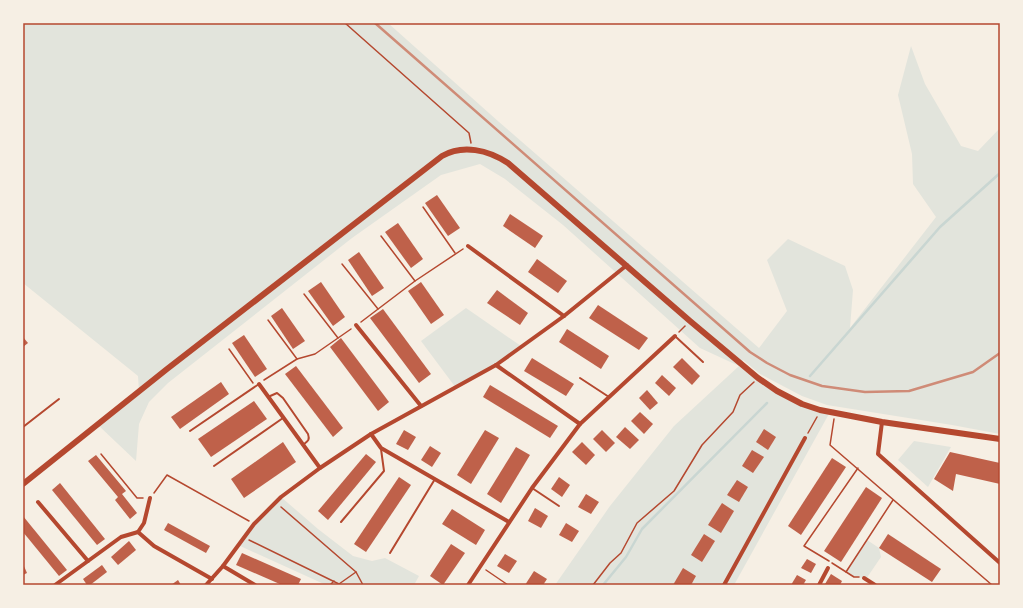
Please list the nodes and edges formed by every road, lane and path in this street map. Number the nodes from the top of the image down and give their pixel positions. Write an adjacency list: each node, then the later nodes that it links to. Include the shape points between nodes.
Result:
1 (345, 23): 2 (path, via 468,133)
2 (472, 150): 8 (main road, via 490,154 508,163); 46 (main road, via 451,150 442,156)
3 (423, 207): 6 (path)
4 (381, 236): 9 (path)
5 (468, 246): 6 (path); 12 (street)
6 (455, 253): 9 (path)
7 (342, 264): 11 (path)
8 (627, 265): 12 (street); 14 (main road)
9 (416, 281): 11 (path)
10 (304, 294): 17 (path)
11 (378, 309): 15 (path)
12 (564, 316): 21 (street)
13 (268, 320): 19 (path)
14 (690, 320): 16 (path); 23 (main road)
15 (356, 325): 17 (path); 28 (street)
16 (675, 336): 20 (lane); 26 (street)
17 (338, 338): 19 (path, via 315,354)
18 (229, 348): 24 (path)
19 (297, 359): 24 (path)
20 (703, 362)
21 (496, 365): 28 (street); 33 (street)
22 (580, 378): 26 (lane)
23 (758, 378): 29 (main road, via 796,401); 77 (path, via 740,395 733,412 702,445 674,491 637,523 621,553)
24 (257, 385): 25 (street); 35 (lane)
25 (268, 397): 31 (street); 39 (lane, via 277,392 283,398 308,434 308,441)
26 (609, 397): 33 (street)
27 (59, 399): 34 (lane)
28 (421, 406): 36 (street)
29 (820, 410): 30 (main road); 37 (path)
30 (835, 413): 32 (main road); 44 (path, via 830,444)
31 (284, 418): 39 (street); 42 (lane)
32 (882, 422): 38 (main road); 60 (street, via 878,454)
33 (580, 424): 47 (street)
34 (23, 427)
35 (190, 431)
36 (371, 434): 40 (street); 43 (street)
37 (805, 438): 78 (street)
38 (1000, 439)
39 (303, 445): 43 (street)
40 (381, 448): 45 (street); 53 (lane, via 384,471)
41 (101, 454): 48 (path, via 138,498)
42 (214, 466)
43 (320, 468): 51 (street)
44 (858, 468): 49 (path); 65 (path, via 804,546)
45 (435, 479): 54 (street); 58 (lane)
46 (23, 484)
47 (532, 488): 52 (lane); 54 (street)
48 (150, 498): 55 (path, via 167,475); 56 (street, via 144,523)
49 (893, 500): 65 (path); 81 (path)
50 (38, 502): 59 (street)
51 (275, 502): 55 (street); 64 (path)
52 (559, 506)
53 (341, 522)
54 (509, 522): 62 (street)
55 (254, 524): 57 (street)
56 (138, 532): 59 (street, via 121,537); 68 (street, via 154,546)
57 (244, 537): 61 (street); 69 (path)
58 (390, 553)
59 (88, 561): 70 (street)
60 (1000, 563)
61 (223, 566): 68 (street); 72 (street)
62 (481, 567): 75 (street); 76 (path)
63 (828, 568): 79 (street)
64 (356, 572): 69 (path, via 339,584); 74 (path)
65 (846, 572): 66 (path)
66 (854, 577)
67 (864, 578): 80 (street)
68 (212, 579): 71 (street)
69 (334, 581): 73 (path)
70 (55, 585)
71 (206, 585)
72 (255, 585)
73 (330, 585)
74 (363, 585)
75 (468, 585)
76 (508, 585)
77 (593, 585)
78 (724, 585)
79 (819, 585)
80 (875, 585)
81 (992, 585)

